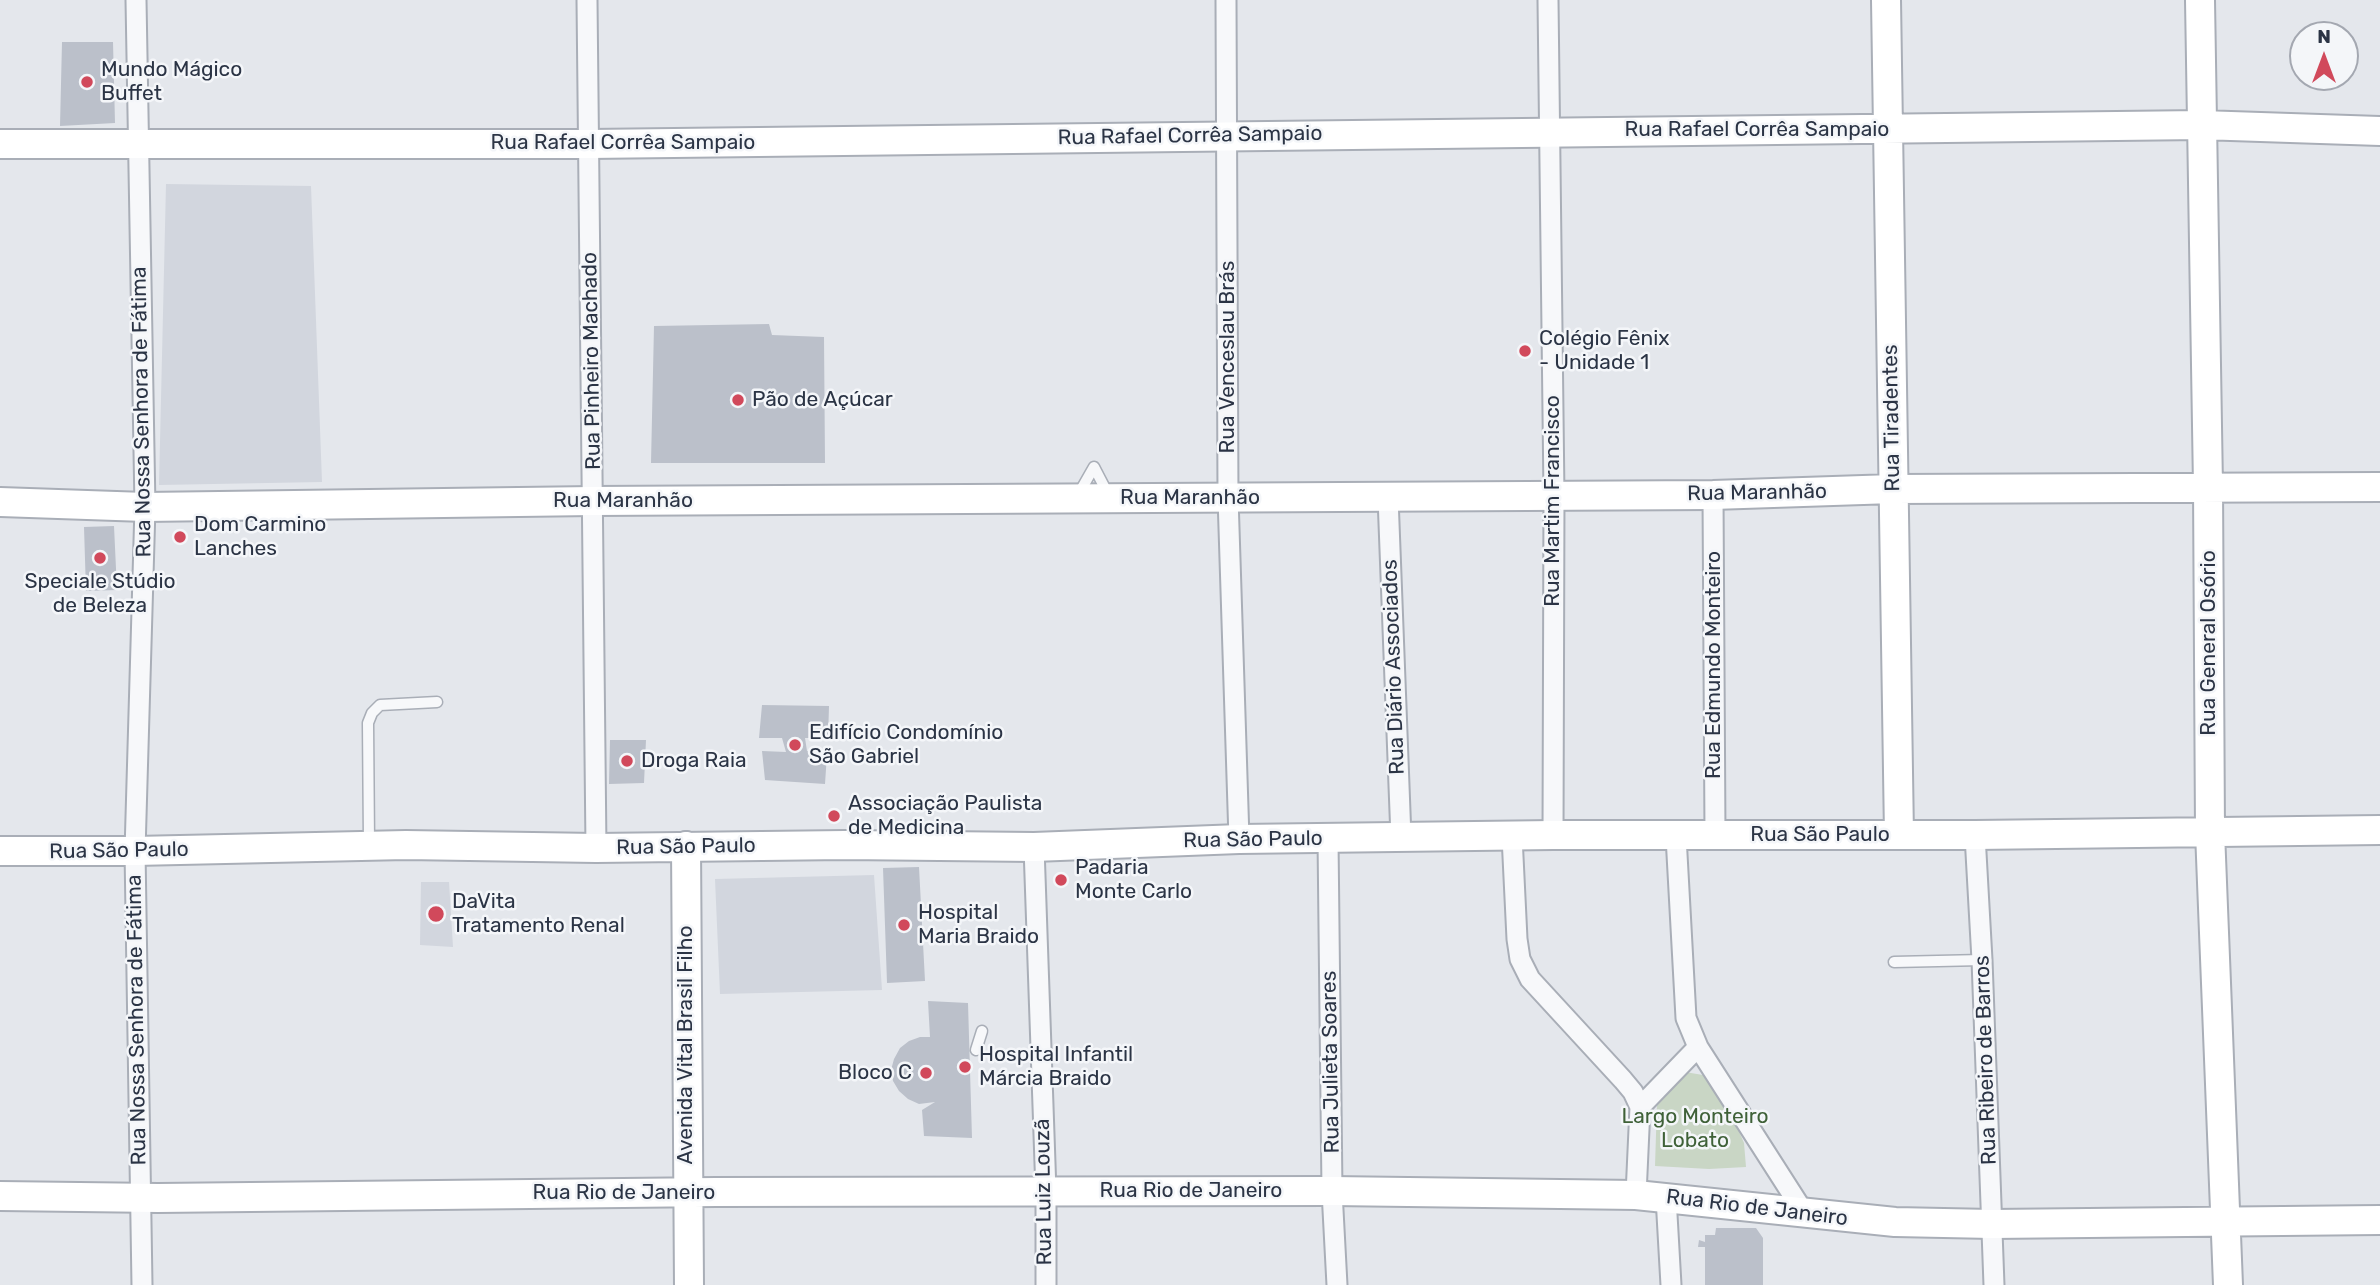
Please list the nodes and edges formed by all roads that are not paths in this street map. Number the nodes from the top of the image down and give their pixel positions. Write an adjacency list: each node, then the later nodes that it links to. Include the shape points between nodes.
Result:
1 (136, 0): 12 (street, Rua Nossa Senhora de Fátima)
2 (587, 0): 14 (street, Rua Pinheiro Machado)
3 (1226, 0): 11 (street, Rua Venceslau Brás)
4 (1548, 0): 9 (street, Rua Martim Francisco)
5 (1886, 0): 8 (street, Rua Tiradentes)
6 (2200, 0): 7 (street, Rua General Osório)
7 (2202, 125): 8 (street, Rua Rafael Corrêa Sampaio); 10 (street, Rua Rafael Corrêa Sampaio); 15 (street, Rua General Osório)
8 (1887, 129): 9 (street, Rua Rafael Corrêa Sampaio); 17 (street, Rua Tiradentes)
9 (1550, 131): 11 (street, Rua Rafael Corrêa Sampaio); 18 (street, Rua Martim Francisco)
10 (2380, 131)
11 (1227, 135): 14 (street, Rua Rafael Corrêa Sampaio); 20 (street, Rua Venceslau Brás)
12 (137, 143): 13 (street, Rua Rafael Corrêa Sampaio); 14 (street, Rua Rafael Corrêa Sampaio); 24 (street, Rua Nossa Senhora de Fátima)
13 (0, 144)
14 (589, 144): 22 (street, Rua Pinheiro Machado)
15 (2208, 486): 16 (street, Rua Maranhão); 17 (street, Rua Maranhão); 27 (street, Rua General Osório)
16 (2380, 487)
17 (1893, 489): 19 (street, Rua Maranhão); 30 (street, Rua Tiradentes)
18 (1554, 495): 19 (street, Rua Maranhão); 21 (street, Rua Maranhão); 28 (street, Rua Martim Francisco)
19 (1713, 495): 29 (street, Rua Edmundo Monteiro)
20 (1228, 497): 21 (street, Rua Maranhão); 22 (street, Rua Maranhão); 35 (street, Rua Venceslau Brás)
21 (1388, 497): 34 (street, Rua Diário Associados)
22 (593, 501): 24 (street, Rua Maranhão); 40 (street, Rua Pinheiro Machado)
23 (0, 502): 24 (street, Rua Maranhão)
24 (145, 506): 42 (street, Rua Nossa Senhora de Fátima)
25 (437, 702): 37 (lane, via 380,705 372,713 368,723)
26 (2380, 830): 27 (street, Rua São Paulo)
27 (2210, 832): 31 (street, Rua São Paulo); 58 (street, Rua General Osório)
28 (1553, 835): 32 (street, Rua São Paulo); 33 (street, Rua São Paulo)
29 (1715, 835): 30 (street, Rua São Paulo); 33 (street, Rua São Paulo)
30 (1899, 835): 31 (street, Rua São Paulo)
31 (1975, 835): 43 (street, Rua Ribeiro de Barros)
32 (1512, 836): 34 (street, Rua São Paulo); 48 (street, via 1520,959 1530,979 1628,1086)
33 (1676, 836): 46 (street, via 1684,1001)
34 (1401, 838): 36 (street, Rua São Paulo)
35 (1239, 839): 36 (street, Rua São Paulo); 39 (street, Rua São Paulo)
36 (1328, 839): 49 (street, Rua Julieta Soares)
37 (369, 846): 40 (street, Rua São Paulo); 42 (street, Rua São Paulo)
38 (686, 846): 39 (street, Rua São Paulo); 40 (street, Rua São Paulo); 51 (street, Avenida Vital Brasil Filho)
39 (1034, 847): 50 (street, Rua Luiz Louzã)
40 (596, 848)
41 (0, 852): 42 (street, Rua São Paulo)
42 (135, 852): 55 (street, Rua Nossa Senhora de Fátima)
43 (1982, 960): 44 (lane); 59 (street, Rua Ribeiro de Barros)
44 (1894, 962)
45 (982, 1031): 47 (lane)
46 (1699, 1047): 48 (street); 56 (street)
47 (976, 1050)
48 (1640, 1107): 52 (street)
49 (1332, 1191): 50 (street, Rua Rio de Janeiro); 52 (street, Rua Rio de Janeiro); 63 (street, Rua Julieta Soares)
50 (1046, 1192): 51 (street, Rua Rio de Janeiro); 62 (street, Rua Luiz Louzã)
51 (687, 1193): 55 (street, Rua Rio de Janeiro); 61 (street, Avenida Vital Brasil Filho)
52 (1636, 1195): 54 (street, Rua Rio de Janeiro)
53 (0, 1196): 55 (street, Rua Rio de Janeiro)
54 (1666, 1197): 56 (street, Rua Rio de Janeiro); 64 (street)
55 (140, 1198): 60 (street, Rua Nossa Senhora de Fátima)
56 (1803, 1212): 59 (street, Rua Rio de Janeiro, via 1882,1221)
57 (2380, 1220): 58 (street, Rua Rio de Janeiro)
58 (2226, 1222): 59 (street, Rua Rio de Janeiro); 66 (street, Rua General Osório)
59 (1992, 1224): 65 (street, Rua Ribeiro de Barros)
60 (142, 1285)
61 (689, 1285)
62 (1046, 1285)
63 (1337, 1285)
64 (1671, 1285)
65 (1994, 1285)
66 (2228, 1285)

